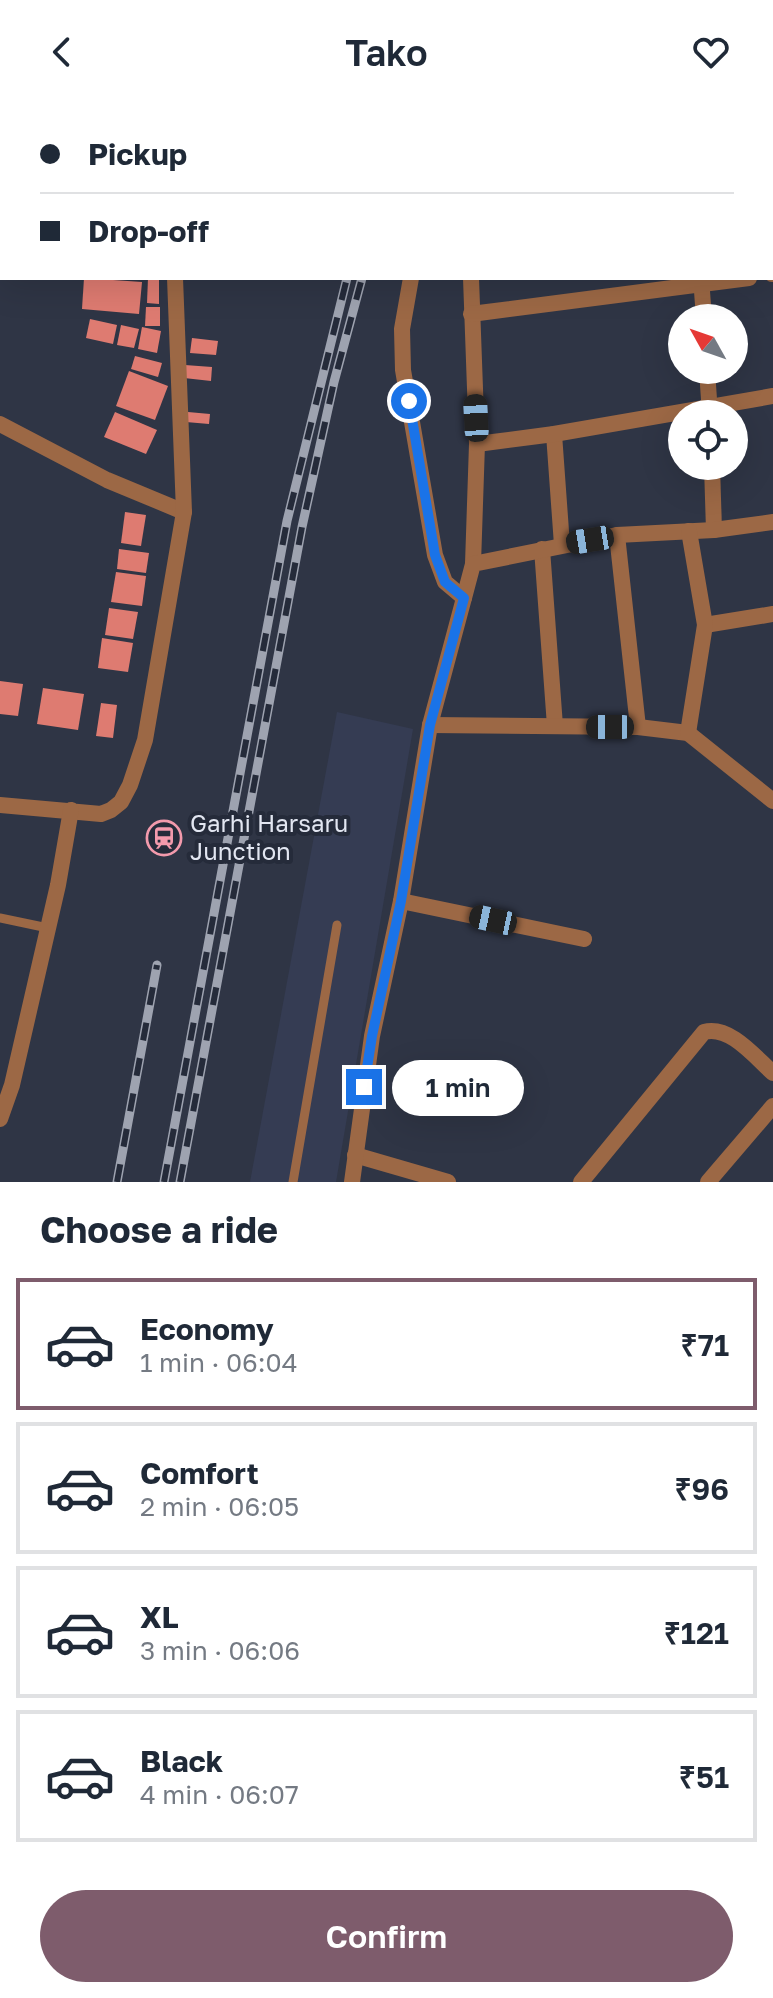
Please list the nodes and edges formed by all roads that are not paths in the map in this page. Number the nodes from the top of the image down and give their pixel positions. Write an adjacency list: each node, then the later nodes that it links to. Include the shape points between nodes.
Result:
1 (175, 280): 15 (street)
2 (411, 280): 23 (street, via 402,329 403,370 435,555 445,582)
3 (471, 280): 7 (street)
4 (725, 280): 5 (street)
5 (701, 282): 6 (street); 7 (street)
6 (703, 304)
7 (471, 314): 13 (street)
8 (773, 396): 9 (street)
9 (748, 401)
10 (668, 416): 12 (street)
11 (0, 424): 15 (street, via 107,480)
12 (554, 434): 13 (street); 20 (street)
13 (477, 444): 22 (street)
14 (712, 480): 17 (street)
15 (184, 512): 32 (street, via 135,775 111,810)
16 (773, 522): 17 (street)
17 (714, 530): 18 (street)
18 (689, 531): 19 (street); 25 (street)
19 (617, 535): 20 (street); 28 (street)
20 (562, 545): 21 (street)
21 (542, 549): 22 (street); 27 (street)
22 (473, 564): 23 (street)
23 (464, 598): 26 (street)
24 (773, 614): 25 (street)
25 (705, 625): 29 (street)
26 (430, 725): 27 (street); 33 (street)
27 (555, 726): 28 (street)
28 (638, 727): 29 (street)
29 (688, 733): 30 (street)
30 (773, 801)
31 (0, 805): 32 (street)
32 (71, 810): 36 (street)
33 (401, 901): 37 (street); 42 (street, via 372,1036)
34 (0, 918): 36 (lane)
35 (337, 925): 43 (lane)
36 (48, 928): 39 (street)
37 (584, 939)
38 (773, 1073): 46 (street, via 726,1032 704,1032)
39 (5, 1090): 41 (street)
40 (773, 1106): 47 (street)
41 (0, 1119)
42 (355, 1155): 44 (street); 45 (street)
43 (293, 1182)
44 (352, 1182)
45 (448, 1182)
46 (581, 1182)
47 (708, 1182)

